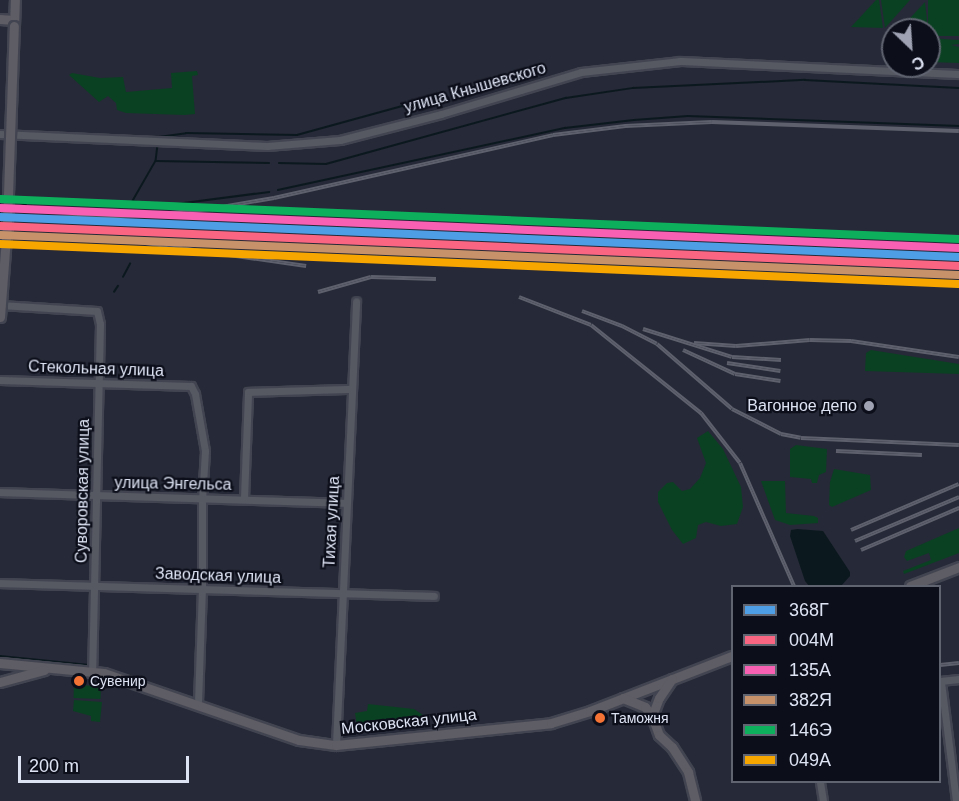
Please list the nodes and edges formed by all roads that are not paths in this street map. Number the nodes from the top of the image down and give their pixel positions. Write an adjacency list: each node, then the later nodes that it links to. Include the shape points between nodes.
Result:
1 (15, 0): 3 (street)
2 (0, 19): 3 (street)
3 (14, 23): 8 (street, bridge)
4 (959, 74): 5 (street, улица Кнышевского, via 680,61 581,72 340,140 267,146)
5 (0, 134)
6 (356, 301): 11 (street, Тихая улица)
7 (0, 305): 10 (street, Суворовская улица, via 97,312)
8 (0, 316)
9 (0, 380): 10 (street, Стекольная улица)
10 (99, 383): 13 (street, Суворовская улица); 15 (street, Стекольная улица, via 191,386 205,451)
11 (352, 389): 14 (street, via 248,392); 16 (street, Тихая улица)
12 (0, 492): 13 (street, улица Энгельса)
13 (96, 496): 15 (street, улица Энгельса); 20 (street, Суворовская улица)
14 (244, 498): 15 (street, улица Энгельса); 16 (street, улица Энгельса)
15 (202, 500): 21 (street)
16 (346, 503): 22 (street, Тихая улица)
17 (959, 567): 19 (street)
18 (0, 583): 20 (street, Заводская улица)
19 (913, 585)
20 (94, 586): 21 (street, Заводская улица); 27 (street, Суворовская улица)
21 (202, 588): 22 (street, Заводская улица); 36 (street)
22 (342, 595): 23 (street, Заводская улица); 38 (street, Тихая улица)
23 (434, 596)
24 (731, 656): 28 (street, Московская улица)
25 (0, 663): 26 (street, Московская улица)
26 (52, 668): 27 (street, Московская улица); 30 (street, Московская улица)
27 (92, 671): 36 (street, Московская улица)
28 (673, 678): 32 (street, Московская улица); 35 (street)
29 (959, 679): 31 (street)
30 (0, 682)
31 (941, 682)
32 (652, 686): 34 (street, Московская улица); 35 (street)
33 (941, 688): 40 (street)
34 (622, 698): 37 (street, via 645,707); 38 (street, Московская улица, via 550,723)
35 (659, 698): 37 (street)
36 (198, 705): 38 (street, Московская улица, via 299,740)
37 (652, 716): 41 (street, via 659,735 688,772)
38 (336, 745)
39 (819, 783): 42 (street)
40 (957, 789): 43 (street)
41 (695, 801)
42 (823, 801)
43 (956, 801)

